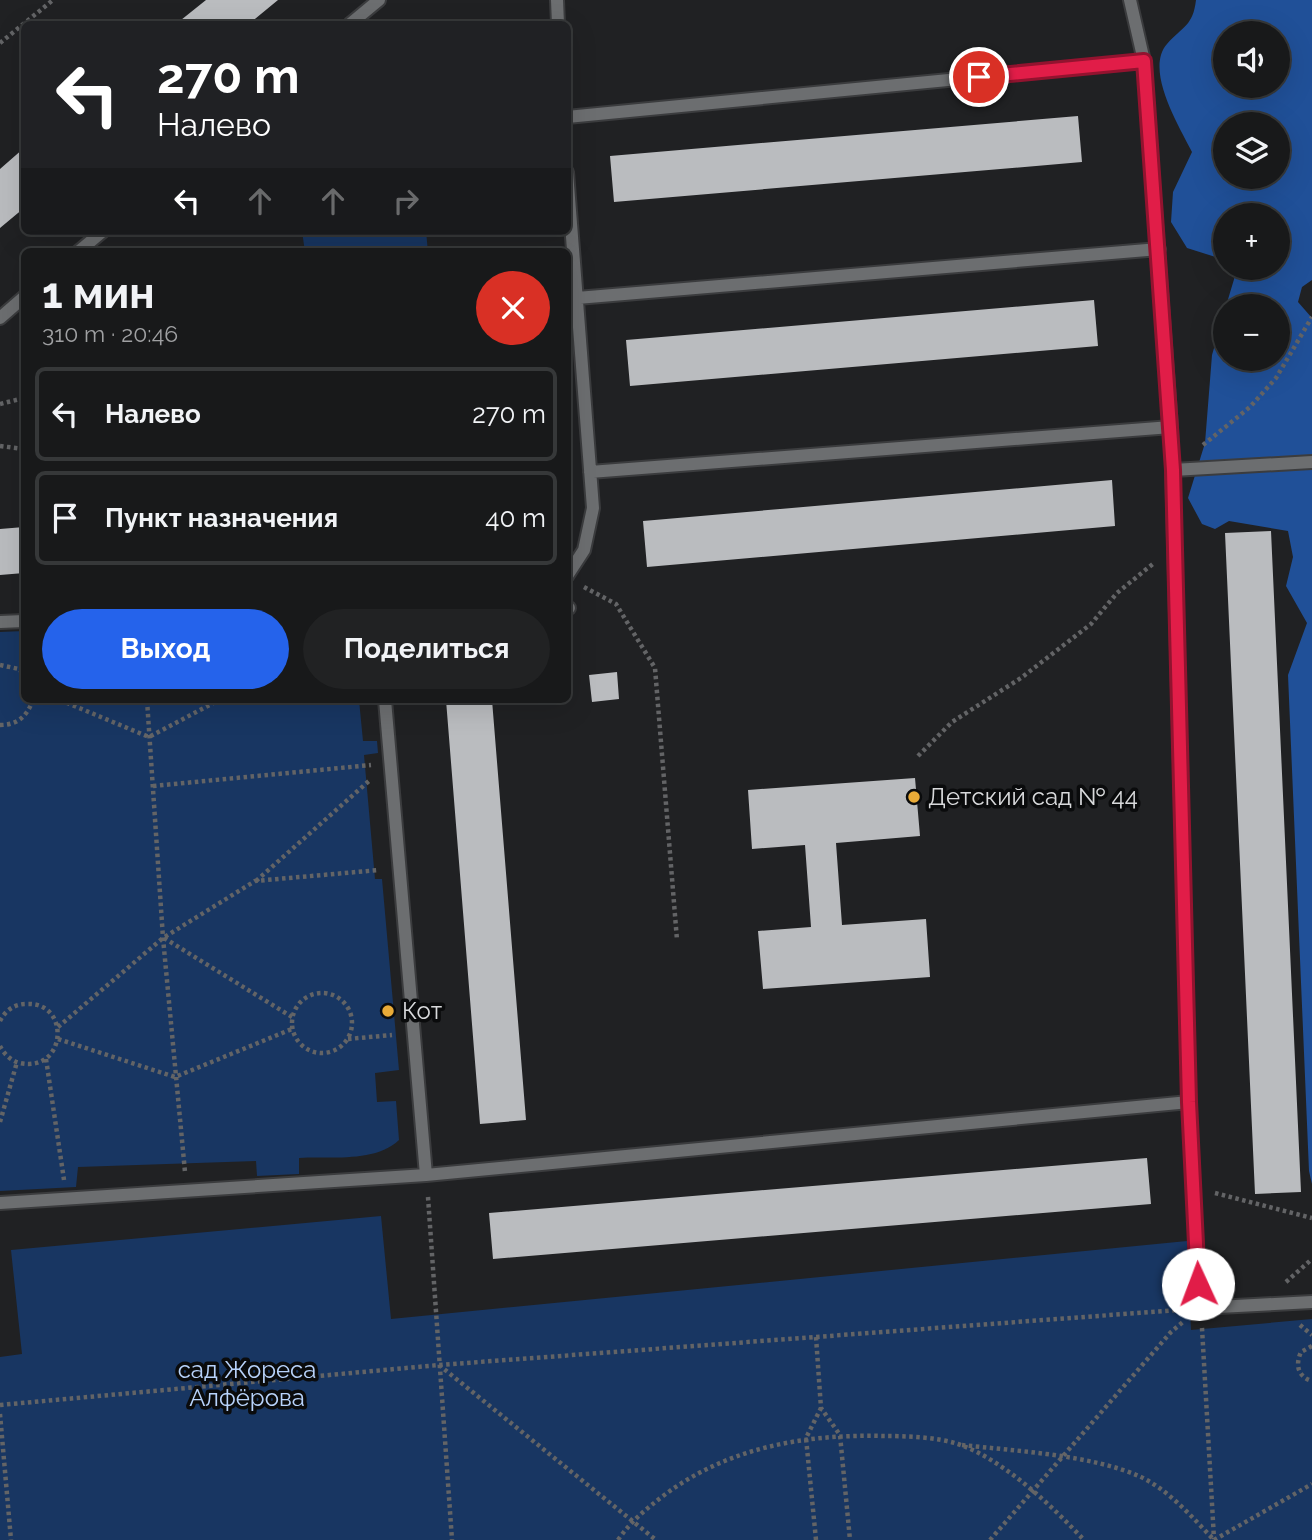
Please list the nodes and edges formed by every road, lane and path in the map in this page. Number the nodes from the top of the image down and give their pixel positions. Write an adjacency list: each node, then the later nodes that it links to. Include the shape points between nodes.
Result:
1 (53, 0): 5 (path)
2 (379, 0): 6 (lane)
3 (557, 0): 7 (lane)
4 (1130, 0): 10 (lane)
5 (27, 21)
6 (354, 21)
7 (558, 21)
8 (21, 26): 9 (path)
9 (0, 43)
10 (1144, 61): 11 (lane); 15 (lane)
11 (571, 117)
12 (571, 222): 16 (lane)
13 (98, 235): 14 (lane)
14 (83, 248)
15 (1159, 250): 16 (lane); 22 (lane)
16 (577, 298): 27 (lane)
17 (21, 300): 19 (lane)
18 (1312, 317): 26 (path, via 1276,378 1250,407)
19 (0, 318)
20 (21, 399): 21 (path)
21 (0, 404)
22 (1171, 428): 26 (lane); 27 (lane)
23 (0, 446): 24 (path)
24 (21, 449)
25 (1312, 462): 26 (lane)
26 (1173, 470): 28 (lane)
27 (590, 472): 29 (lane, via 593,508 584,550)
28 (1176, 558): 42 (path, via 1150,565 1117,593 1091,624 1021,678 952,722); 60 (lane)
29 (571, 570)
30 (579, 584): 48 (path, via 616,604 656,668)
31 (21, 621): 32 (lane)
32 (0, 622)
33 (0, 665): 34 (path)
34 (21, 671)
35 (32, 703): 40 (path, via 20,720)
36 (67, 703): 41 (path)
37 (147, 703): 41 (path)
38 (213, 703): 41 (path)
39 (384, 703): 43 (lane)
40 (0, 725)
41 (149, 737): 44 (path)
42 (918, 756)
43 (390, 763): 44 (path); 45 (lane); 46 (path)
44 (153, 786): 47 (path)
45 (399, 869): 46 (path); 53 (lane)
46 (256, 881): 47 (path)
47 (163, 938): 49 (path); 51 (path); 59 (path)
48 (677, 940)
49 (292, 1017): 52 (path); 55 (path, via 296,1006 315,993 338,997 351,1016)
50 (0, 1021): 51 (path, via 10,1009 33,1003 53,1016)
51 (58, 1027): 54 (path)
52 (292, 1029): 55 (path, via 296,1041 316,1053 328,1053); 59 (path)
53 (414, 1033): 55 (path); 62 (lane)
54 (58, 1039): 57 (path); 59 (path)
55 (348, 1039)
56 (1, 1050): 58 (path)
57 (46, 1059): 58 (path, via 32,1064); 65 (path)
58 (17, 1062): 61 (path)
59 (175, 1077): 64 (path)
60 (1189, 1102): 62 (lane); 63 (lane)
61 (0, 1122)
62 (426, 1175): 64 (lane); 72 (path)
63 (1194, 1188): 67 (path); 69 (lane)
64 (187, 1191): 65 (lane)
65 (66, 1198): 66 (lane)
66 (0, 1203)
67 (1312, 1218)
68 (1312, 1302): 69 (lane)
69 (1199, 1308): 70 (path); 81 (path, via 1171,1332); 93 (path, via 1205,1343)
70 (816, 1337): 72 (path); 76 (path)
71 (1312, 1346): 73 (path, via 1298,1359 1300,1374)
72 (439, 1365): 75 (path); 84 (path); 86 (path)
73 (1309, 1381): 74 (path)
74 (1312, 1387)
75 (0, 1405)
76 (821, 1408): 78 (path); 79 (path)
77 (0, 1414): 85 (path)
78 (840, 1435): 79 (path); 80 (path, via 904,1436); 90 (path)
79 (806, 1438): 84 (path, via 730,1457 680,1483); 89 (path)
80 (958, 1444): 81 (path); 83 (path)
81 (1062, 1457): 83 (path); 93 (path, via 1142,1477 1184,1507)
82 (1312, 1485): 93 (path)
83 (1033, 1489): 91 (path); 92 (path)
84 (632, 1519): 87 (path); 88 (path)
85 (11, 1540)
86 (452, 1540)
87 (618, 1540)
88 (656, 1540)
89 (816, 1540)
90 (850, 1540)
91 (990, 1540)
92 (1084, 1540)
93 (1214, 1540)

